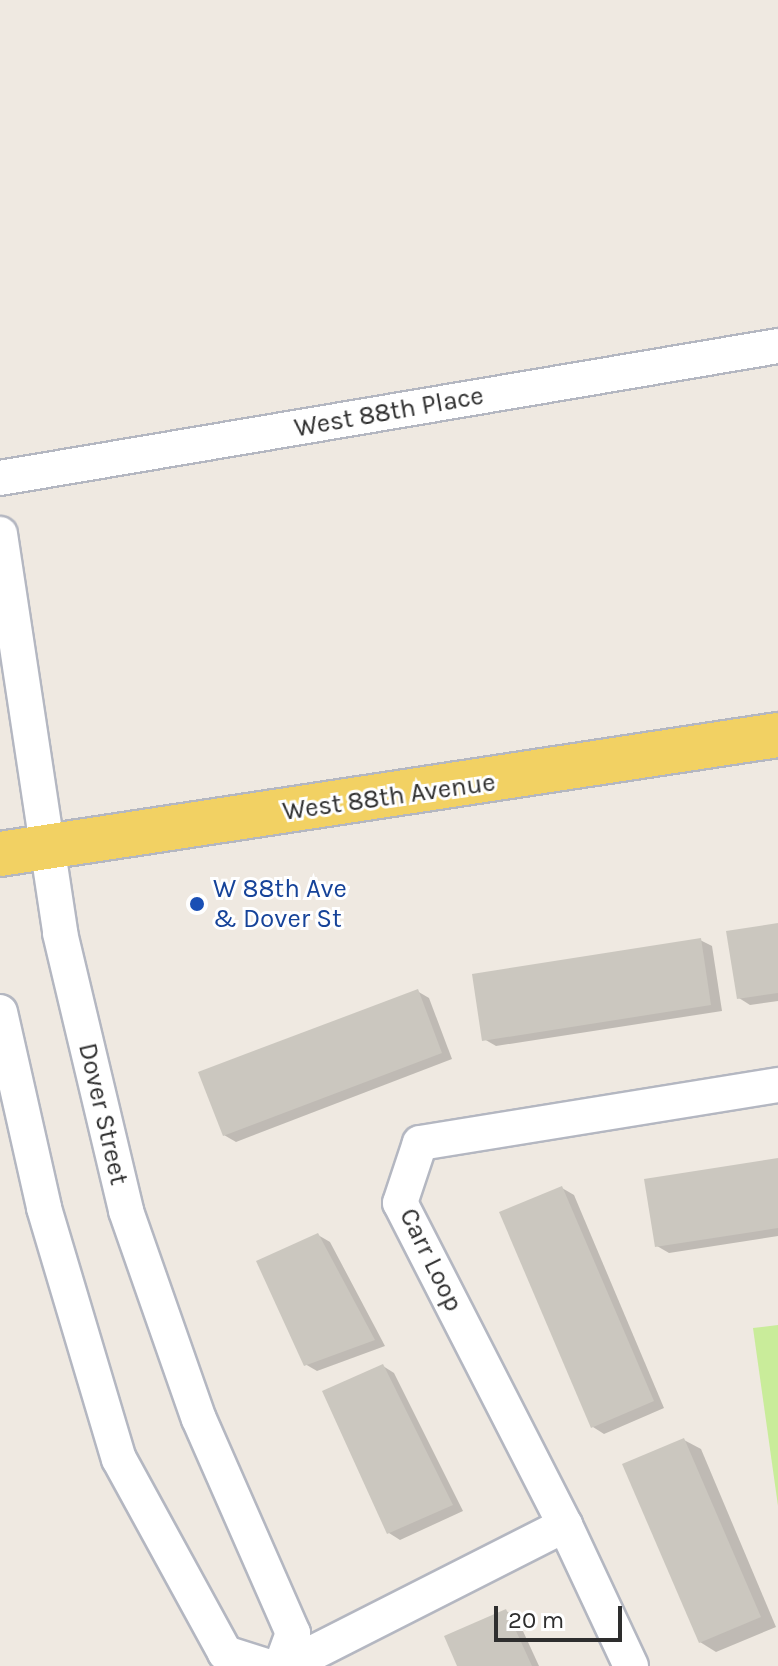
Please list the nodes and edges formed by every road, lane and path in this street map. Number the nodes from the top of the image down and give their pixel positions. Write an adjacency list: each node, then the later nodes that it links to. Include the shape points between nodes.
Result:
1 (778, 346): 2 (street, West 88th Place)
2 (0, 478)
3 (0, 534): 5 (street, Dover Street)
4 (778, 735): 5 (main road, West 88th Avenue)
5 (45, 847): 6 (main road, West 88th Avenue); 11 (street, Dover Street, via 63,947 126,1211 199,1419 293,1633)
6 (0, 854)
7 (0, 1012): 10 (street, via 44,1208 119,1459 225,1653)
8 (778, 1085): 9 (street, Carr Loop, via 420,1143 400,1203)
9 (565, 1525): 12 (street); 13 (street, Carr Loop)
10 (266, 1666)
11 (281, 1666)
12 (287, 1666)
13 (631, 1666)

